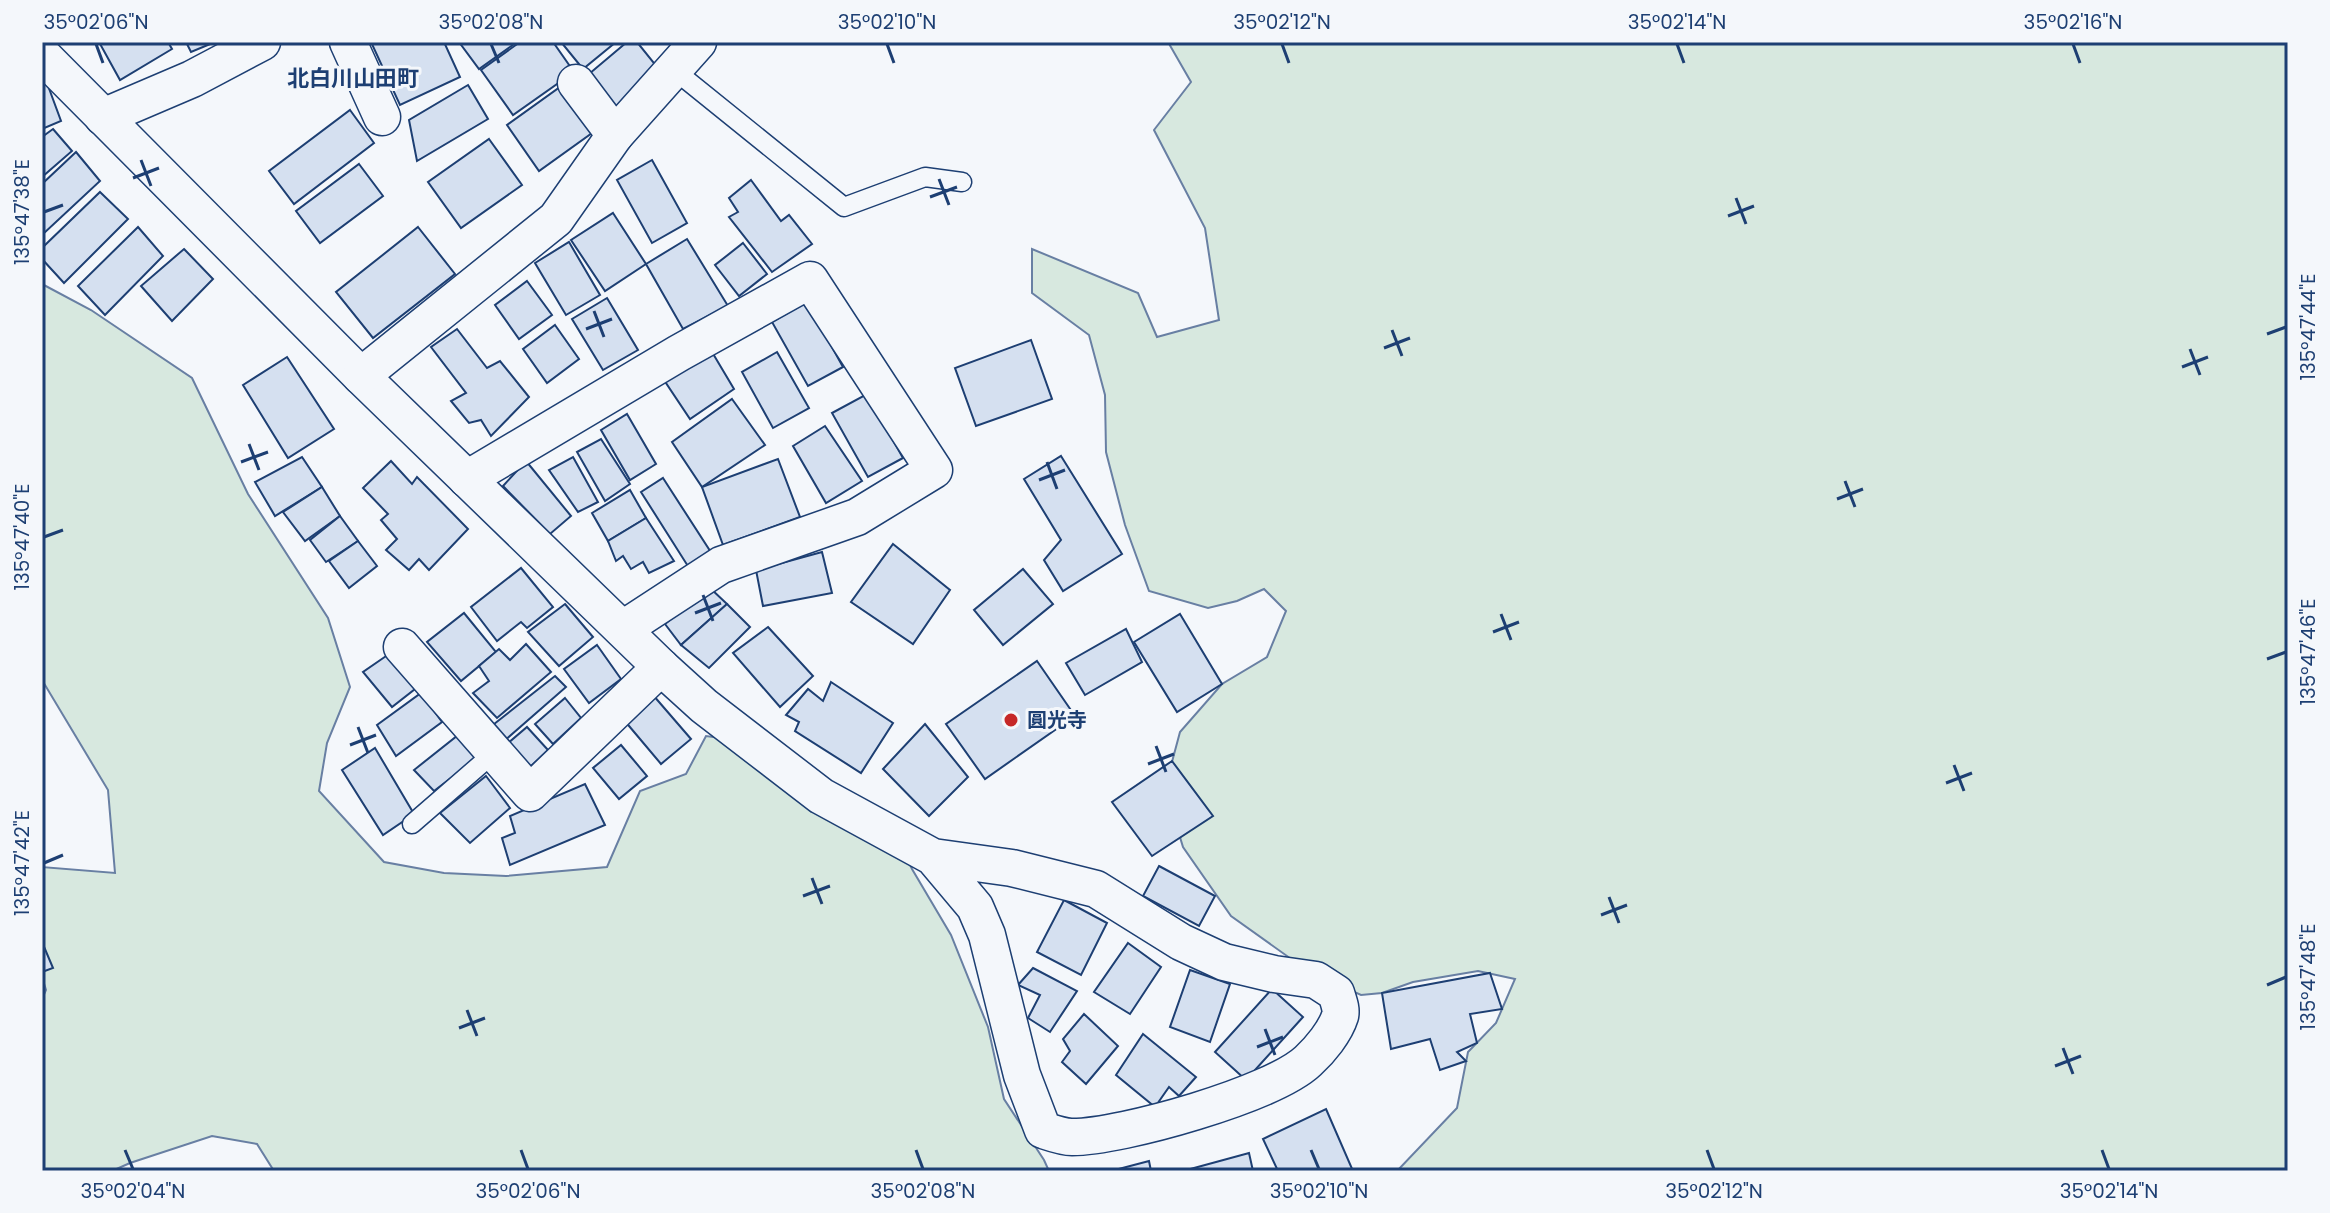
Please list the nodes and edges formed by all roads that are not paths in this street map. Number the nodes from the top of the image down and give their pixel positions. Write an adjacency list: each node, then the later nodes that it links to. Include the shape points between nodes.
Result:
1 (262, 42): 6 (street)
2 (348, 42): 7 (street)
3 (682, 53): 8 (street); 9 (lane, via 844,207 925,177)
4 (42, 55): 6 (street)
5 (576, 83): 8 (street)
6 (103, 117): 10 (street)
7 (382, 117)
8 (615, 135): 10 (street, via 556,219)
9 (962, 182)
10 (361, 376): 11 (street)
11 (467, 479): 12 (street); 12 (street, via 810,280 934,470 857,517 721,565)
12 (623, 629): 14 (street)
13 (402, 647): 15 (street)
14 (661, 667): 15 (street, via 530,793); 17 (street, via 821,796)
15 (495, 752): 16 (lane)
16 (412, 824)
17 (933, 857): 17 (street, via 975,907 987,935 1022,1075 1043,1130 1069,1137 1137,1127 1278,1081 1308,1062 1341,1013 1336,993 1316,980 1224,962 1096,889 1012,868)

